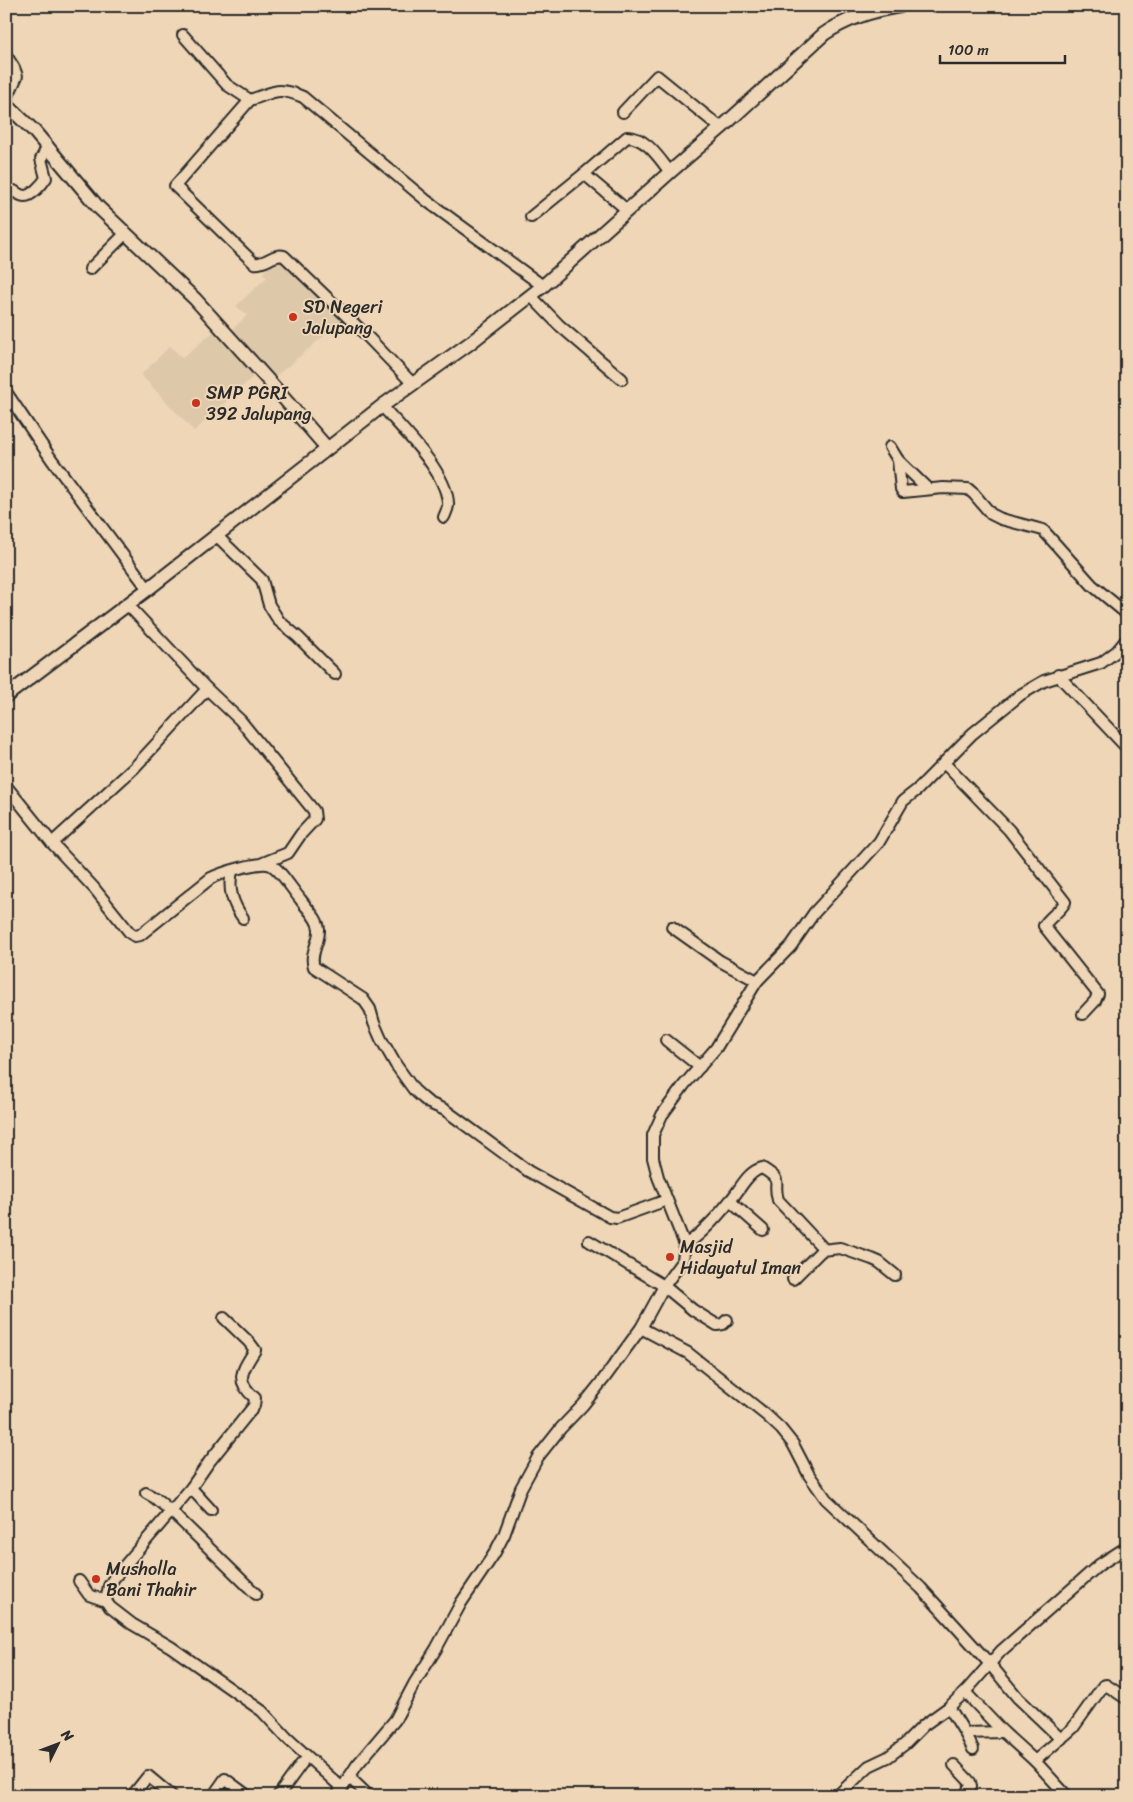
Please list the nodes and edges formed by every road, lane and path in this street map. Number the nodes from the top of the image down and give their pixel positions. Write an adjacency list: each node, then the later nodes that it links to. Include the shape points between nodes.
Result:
1 (900, 6): 2 (street)
2 (875, 9): 8 (street, via 824,34)
3 (182, 35): 6 (street, via 227,85)
4 (6, 57): 5 (street, via 16,76)
5 (6, 99): 9 (street, via 8,106)
6 (250, 100): 17 (street, via 278,90 303,96 427,201); 20 (street, via 175,186 254,262 263,263 275,256 284,256)
7 (623, 112): 8 (street, via 657,76)
8 (721, 128): 10 (street)
9 (48, 146): 12 (street, via 41,156 44,181 28,195 14,192); 15 (street, via 98,207)
10 (670, 172): 11 (street, via 651,149 633,137 626,138); 13 (street)
11 (584, 174): 13 (street); 14 (street)
12 (6, 196)
13 (627, 210): 17 (street)
14 (531, 217)
15 (125, 234): 16 (street); 24 (street, via 206,310)
16 (90, 269)
17 (543, 286): 18 (street)
18 (530, 296): 19 (street); 20 (street)
19 (622, 379)
20 (412, 384): 22 (street)
21 (6, 392): 29 (street)
22 (382, 406): 24 (street); 27 (street, via 440,478 448,503)
23 (890, 447): 25 (street)
24 (326, 448): 28 (street)
25 (898, 460): 26 (street); 26 (street, via 902,491)
26 (928, 489): 31 (street, via 968,489 991,514 1043,530 1092,584)
27 (444, 517)
28 (216, 535): 29 (street); 33 (street, via 262,580 269,605 279,621)
29 (148, 589): 30 (street)
30 (127, 604): 35 (street); 36 (street)
31 (1127, 614)
32 (1127, 639): 34 (street, via 1101,663)
33 (335, 674)
34 (1058, 675): 37 (street); 38 (street, via 1020,695 972,734)
35 (207, 689): 40 (street, via 134,768); 41 (street, via 251,733 314,811 315,818 288,853)
36 (6, 696)
37 (1127, 748)
38 (944, 763): 45 (street, via 903,801 879,842 814,912 792,946); 46 (street, via 1009,830 1065,902 1044,926 1098,994)
39 (6, 786): 40 (street)
40 (52, 843): 42 (street, via 130,933 137,936 207,880)
41 (262, 863): 42 (street); 49 (street, via 270,864 280,873 316,920 319,930 312,961 314,967 364,1000 396,1066 414,1090 429,1103 445,1110 528,1172 610,1217 617,1218)
42 (232, 870): 43 (street, via 231,895)
43 (244, 918)
44 (672, 927): 45 (street)
45 (757, 981): 48 (street, via 716,1048)
46 (1083, 1014)
47 (666, 1040): 48 (street)
48 (700, 1067): 49 (street, via 662,1115 653,1134 654,1158)
49 (667, 1200): 53 (street)
50 (730, 1200): 51 (street); 53 (street); 54 (street, via 754,1170 762,1168 778,1183 778,1200 813,1235)
51 (763, 1230)
52 (589, 1242): 57 (street)
53 (685, 1245): 57 (street, via 683,1260)
54 (822, 1250): 55 (street, via 840,1248 879,1262); 56 (street)
55 (895, 1275)
56 (793, 1279)
57 (664, 1286): 59 (street, via 716,1326); 60 (street)
58 (224, 1318): 61 (street, via 255,1350 241,1374 245,1390 255,1398 254,1406)
59 (727, 1320)
60 (640, 1328): 69 (street, via 688,1353 781,1429 826,1500 921,1588); 80 (street, via 584,1405 538,1457 521,1488 494,1554 461,1603 395,1720)
61 (191, 1488): 63 (street); 64 (street)
62 (146, 1493): 64 (street)
63 (211, 1510)
64 (171, 1511): 67 (street); 68 (street, via 114,1578)
65 (1127, 1547): 69 (street, via 1099,1565)
66 (79, 1581): 68 (street, via 90,1595)
67 (256, 1594)
68 (106, 1600): 81 (street, via 110,1608 132,1624 171,1647 262,1711)
69 (990, 1663): 70 (street); 75 (street, via 1018,1698)
70 (965, 1692): 72 (street); 73 (street)
71 (1127, 1699): 75 (street, via 1103,1686)
72 (949, 1706): 74 (street); 88 (street, via 894,1753 869,1766)
73 (1003, 1732): 74 (street); 77 (street)
74 (965, 1733): 76 (street)
75 (1062, 1739): 77 (street)
76 (973, 1748)
77 (1035, 1761): 90 (street)
78 (302, 1763): 86 (street)
79 (954, 1765): 89 (street, via 970,1782)
80 (349, 1776): 81 (street); 87 (street)
81 (340, 1792)
82 (132, 1796): 83 (street, via 148,1776)
83 (172, 1796)
84 (213, 1796): 85 (street, via 225,1779)
85 (248, 1796)
86 (278, 1796)
87 (369, 1796)
88 (837, 1796)
89 (964, 1796)
90 (1067, 1796)

